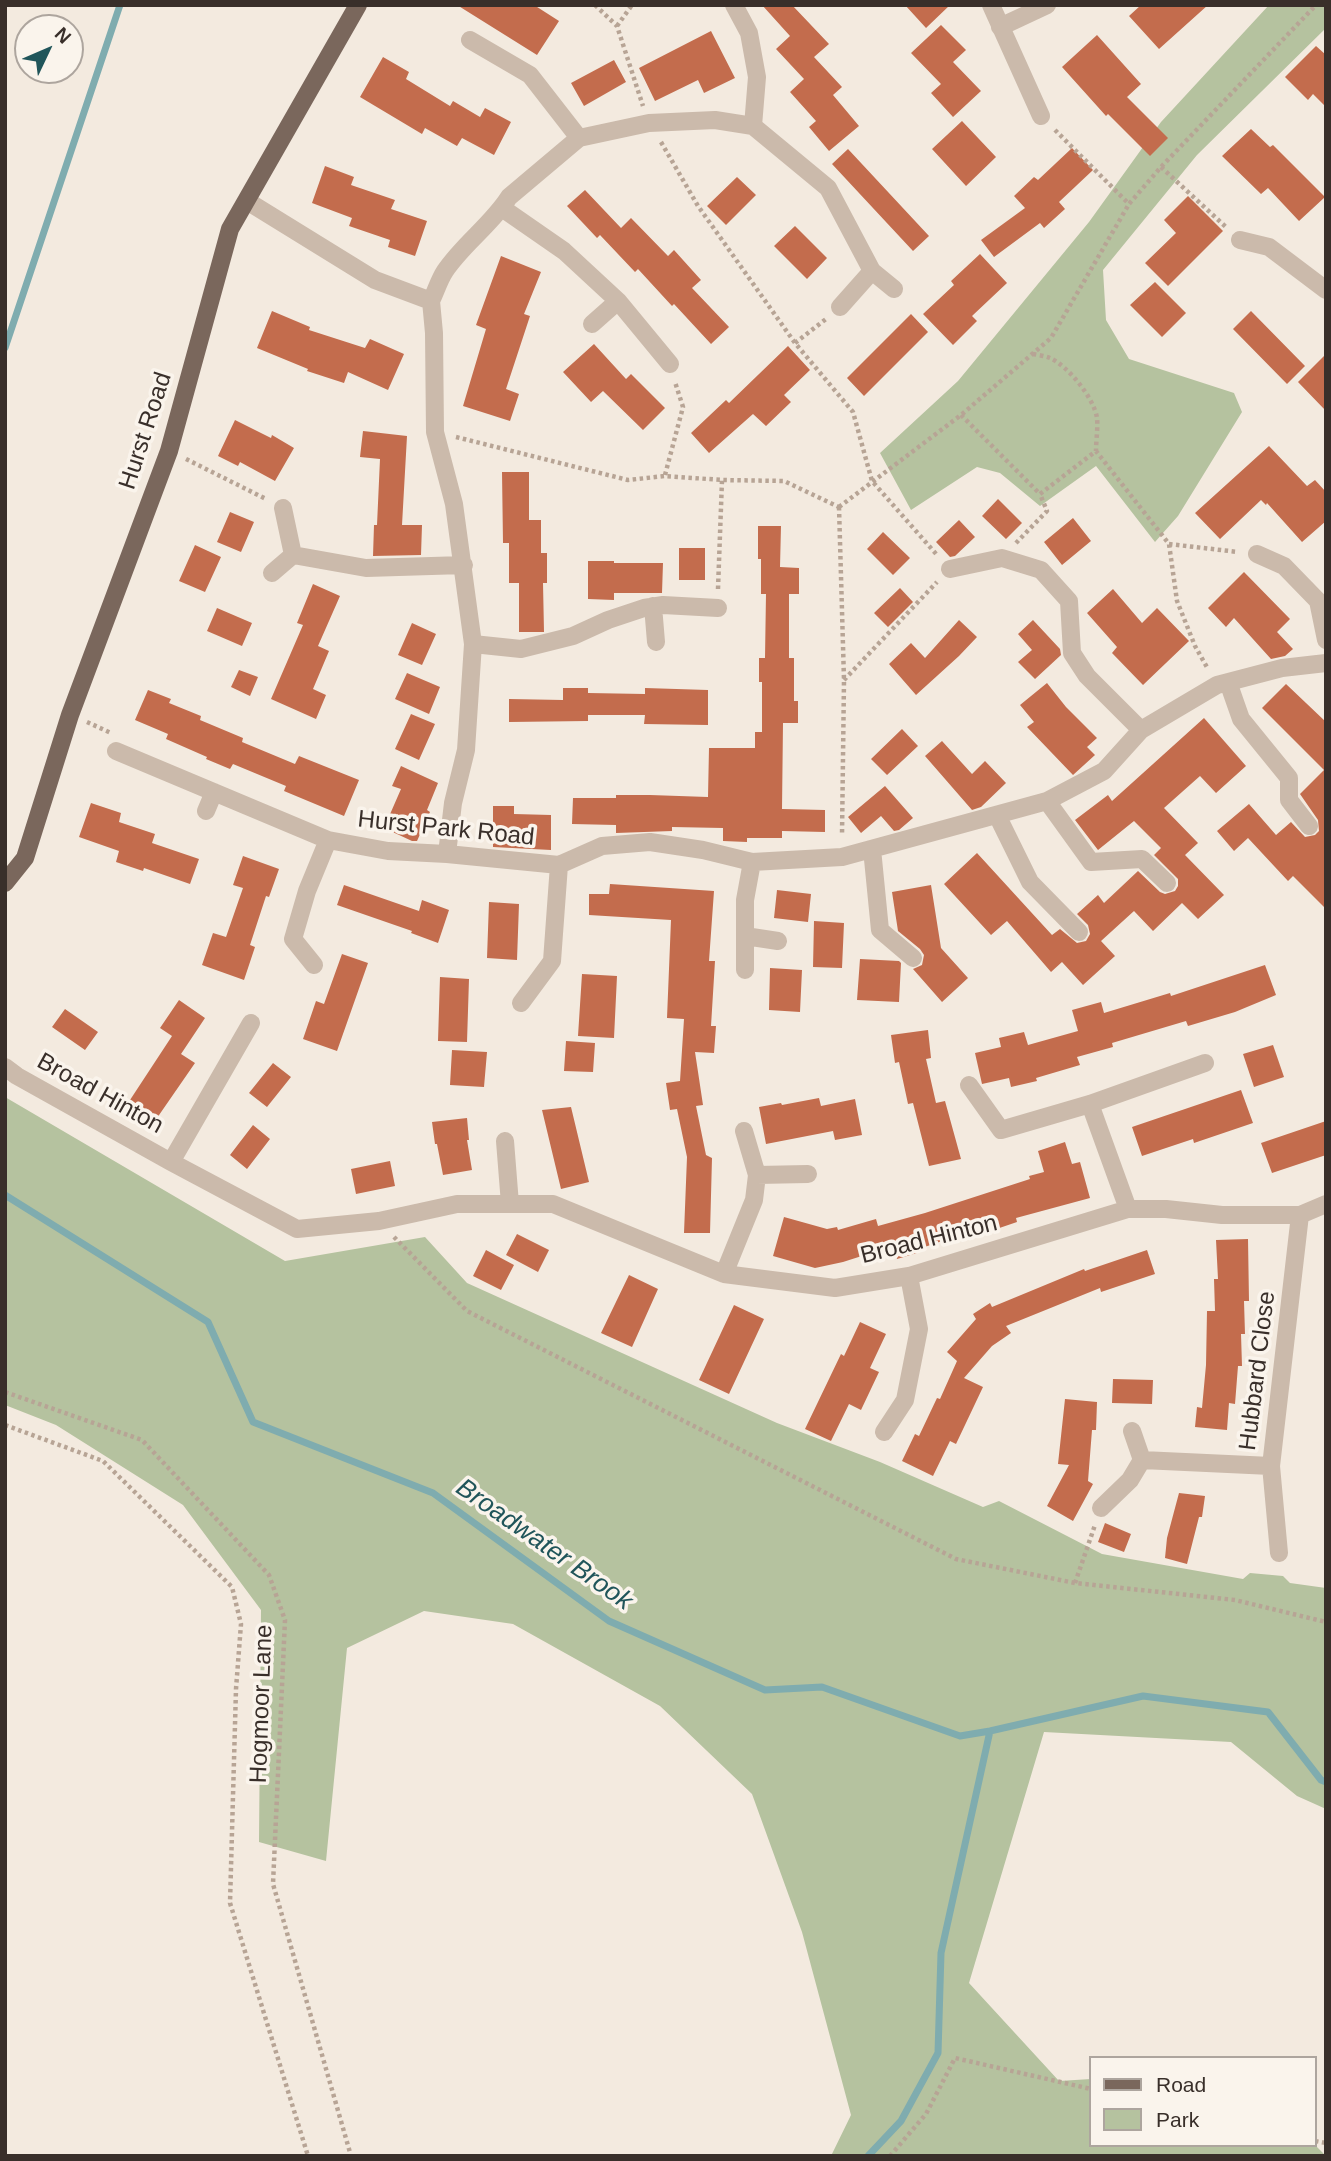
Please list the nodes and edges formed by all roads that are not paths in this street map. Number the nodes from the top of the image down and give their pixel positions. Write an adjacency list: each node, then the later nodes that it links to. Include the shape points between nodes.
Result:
1 (358, 5): 10 (main road, Hurst Road)
2 (734, 5): 8 (street, via 748,33 757,77)
3 (991, 5): 5 (street)
4 (1047, 5): 5 (street)
5 (1000, 27): 7 (street)
6 (470, 40): 9 (street, via 530,75)
7 (1041, 116)
8 (753, 126): 9 (street, via 715,120 649,123); 13 (street, via 828,188)
9 (579, 138): 11 (street)
10 (247, 201): 16 (street, via 375,280); 46 (main road, Hurst Road, via 230,229 169,451 71,715 25,858)
11 (502, 208): 16 (street, via 444,272); 17 (street, via 564,251)
12 (1240, 240): 15 (street, via 1269,247)
13 (872, 271): 14 (street); 18 (street)
14 (894, 289)
15 (1326, 290)
16 (431, 301): 24 (street, via 435,432)
17 (618, 301): 19 (street); 20 (street)
18 (840, 307)
19 (592, 324)
20 (670, 365)
21 (284, 508): 23 (street)
22 (1257, 554): 29 (street, via 1284,566 1318,601)
23 (293, 555): 24 (street, via 366,568); 26 (street)
24 (464, 565): 31 (street)
25 (950, 569): 34 (street, via 1002,558 1041,570 1069,601 1072,653 1087,677)
26 (272, 573)
27 (653, 606): 28 (street); 30 (street); 31 (street, via 573,636 521,649)
28 (718, 608)
29 (1326, 640)
30 (656, 642)
31 (473, 644): 43 (street, via 466,750)
32 (1326, 663): 33 (street, Hurst Park Road, via 1282,668)
33 (1223, 684): 34 (street, Hurst Park Road); 40 (street, via 1241,719 1289,778 1289,800)
34 (1141, 730): 37 (street, Hurst Park Road, via 1104,771)
35 (116, 751): 36 (street, Hurst Park Road)
36 (214, 792): 38 (street); 41 (street, Hurst Park Road)
37 (1047, 801): 39 (street, Hurst Park Road); 47 (street, via 1091,862 1142,859)
38 (206, 811)
39 (997, 815): 42 (street, Hurst Park Road); 48 (street, via 1030,883)
40 (1309, 826)
41 (328, 840): 43 (street, Hurst Park Road, via 388,851); 52 (street, Hurst Park Road, via 293,939)
42 (873, 849): 44 (street, Hurst Park Road, via 842,857); 51 (street, via 880,930)
43 (447, 854): 45 (street, Hurst Park Road)
44 (752, 862): 45 (street, Hurst Park Road, via 650,842 602,846); 49 (street)
45 (559, 865): 54 (street, Hurst Park Road, via 552,961)
46 (5, 883)
47 (1167, 883)
48 (1079, 932)
49 (745, 936): 50 (street); 53 (street)
50 (778, 941)
51 (913, 958)
52 (314, 965)
53 (745, 971)
54 (521, 1003)
55 (251, 1023): 62 (street, Broad Hinton)
56 (1205, 1063): 59 (street)
57 (5, 1067): 62 (street, Broad Hinton)
58 (969, 1085): 59 (street, via 1001,1130)
59 (1090, 1104): 67 (street)
60 (744, 1130): 64 (street)
61 (505, 1140): 65 (street)
62 (172, 1162): 65 (street, Broad Hinton, via 297,1228 379,1221 457,1204)
63 (808, 1174): 64 (street)
64 (757, 1175): 69 (street, via 754,1200)
65 (510, 1204): 69 (street, Broad Hinton, via 553,1204)
66 (1326, 1204): 68 (street, Broad Hinton)
67 (1128, 1209): 68 (street, Broad Hinton, via 1222,1216); 70 (street, Broad Hinton)
68 (1300, 1214): 74 (street, Hubbard Close)
69 (724, 1274): 70 (street, Broad Hinton, via 835,1287)
70 (909, 1276): 72 (street, via 919,1329 905,1400)
71 (1132, 1431): 73 (street)
72 (884, 1432)
73 (1142, 1460): 74 (street, Hubbard Close); 75 (street, via 1130,1480)
74 (1271, 1466): 76 (street)
75 (1101, 1508)
76 (1279, 1553)

